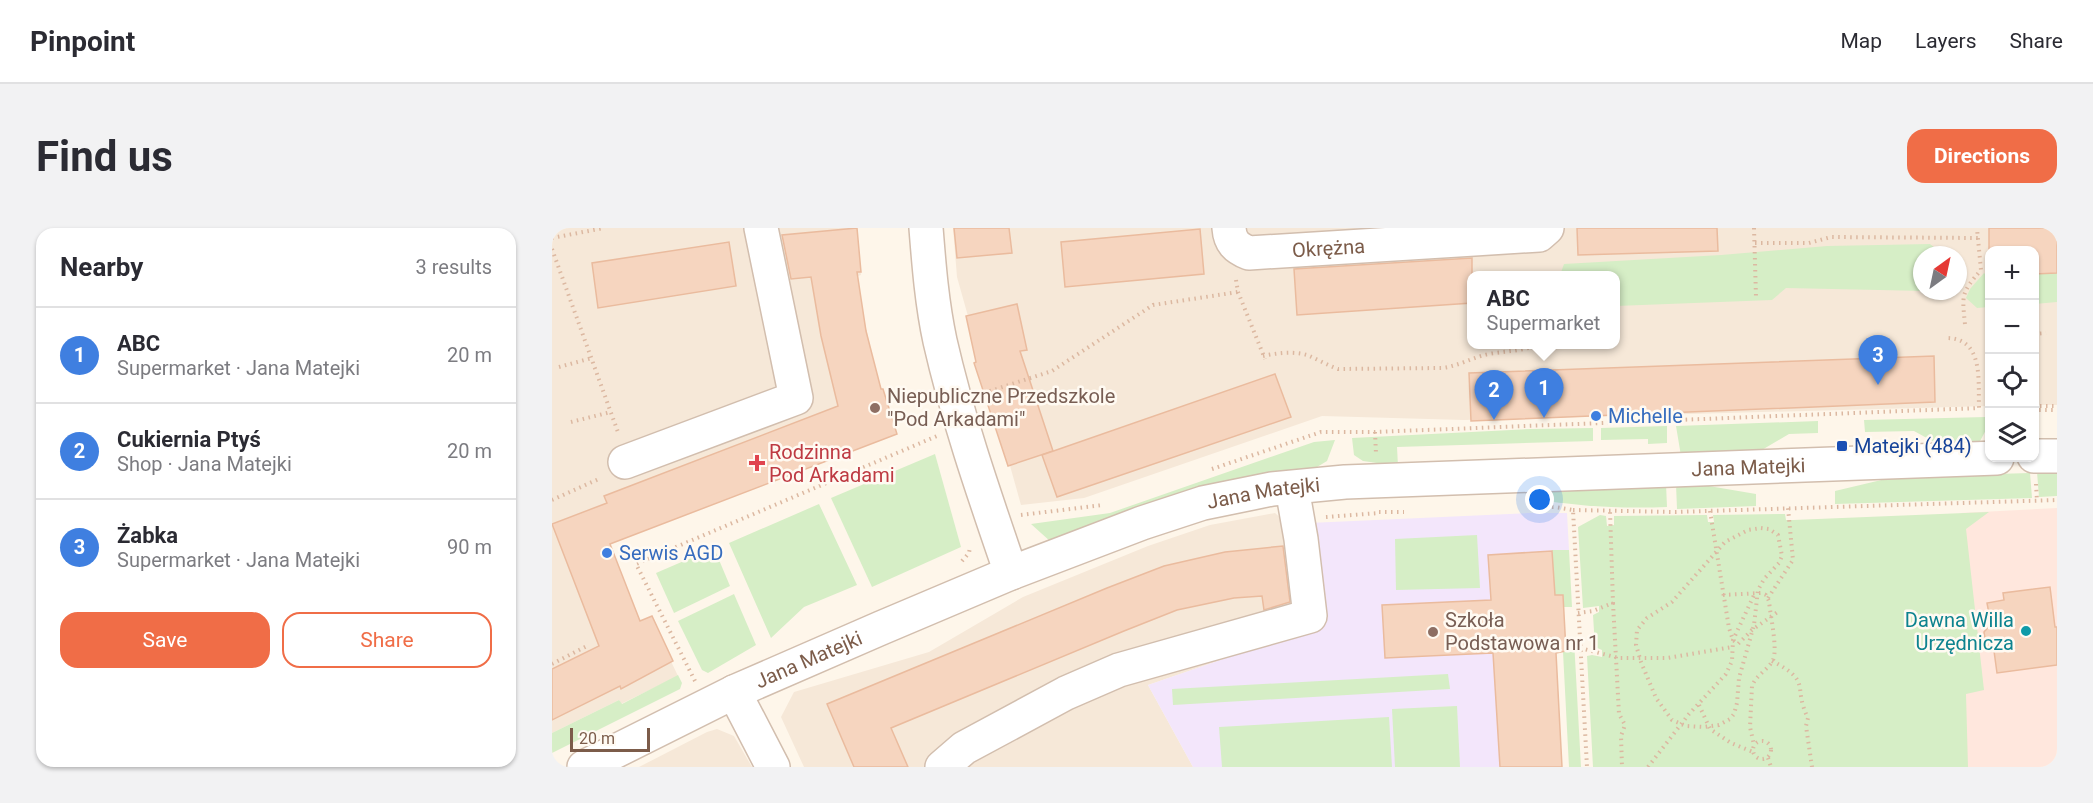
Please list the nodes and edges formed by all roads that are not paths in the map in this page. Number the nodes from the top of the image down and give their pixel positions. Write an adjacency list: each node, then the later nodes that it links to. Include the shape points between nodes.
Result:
1 (761, 228): 8 (street, via 796,398)
2 (926, 228): 10 (street, via 932,293 946,363)
3 (1229, 228): 4 (street, Okrężna, via 1231,241 1249,253 1539,235)
4 (1547, 228)
5 (2039, 456): 6 (street)
6 (2057, 456)
7 (1985, 459): 9 (street, Jana Matejki, via 1379,498 1345,482)
8 (625, 462)
9 (1292, 488): 10 (street, Jana Matejki, via 1203,503); 14 (street, via 1310,616 1119,670 1066,693 964,748)
10 (1011, 573): 11 (street, Jana Matejki)
11 (734, 692): 12 (street, Jana Matejki); 13 (street)
12 (584, 767)
13 (773, 767)
14 (942, 767)

